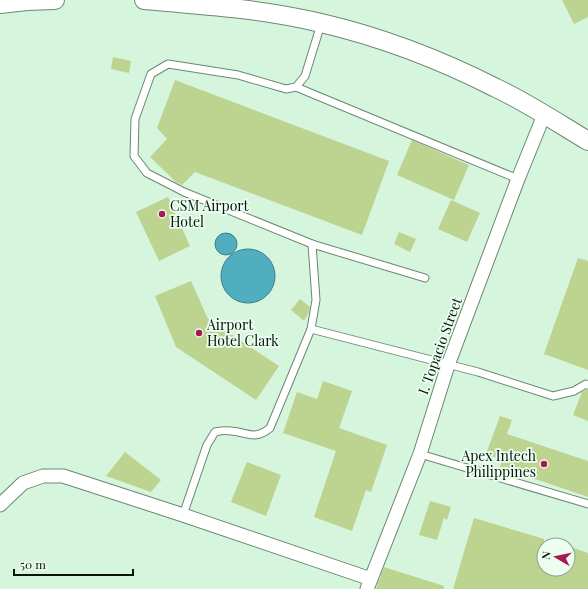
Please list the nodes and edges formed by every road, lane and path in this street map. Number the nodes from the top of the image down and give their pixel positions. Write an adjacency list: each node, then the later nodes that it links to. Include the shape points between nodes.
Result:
1 (27, 0): 2 (main road); 4 (main road)
2 (55, 0)
3 (144, 0): 5 (main road, via 239,9)
4 (0, 4)
5 (321, 23): 6 (lane, via 305,76); 7 (main road, via 417,53 497,88)
6 (296, 87): 9 (lane); 10 (lane, via 286,89 238,75 168,64 151,74 135,119 134,156 147,173 184,192)
7 (544, 115): 8 (main road); 9 (street, I. Topacio Street)
8 (588, 141)
9 (518, 179): 13 (street, I. Topacio Street)
10 (312, 244): 11 (lane); 12 (lane, via 316,300)
11 (426, 278)
12 (311, 329): 13 (lane); 18 (lane, via 270,428 258,436 231,431 215,432 207,445)
13 (448, 365): 14 (lane, via 553,396); 15 (street, I. Topacio Street)
14 (588, 385)
15 (420, 454): 16 (lane); 19 (street, I. Topacio Street)
16 (588, 504)
17 (0, 505): 18 (street, via 23,482 43,476 63,476)
18 (183, 515): 19 (street)
19 (369, 584)

